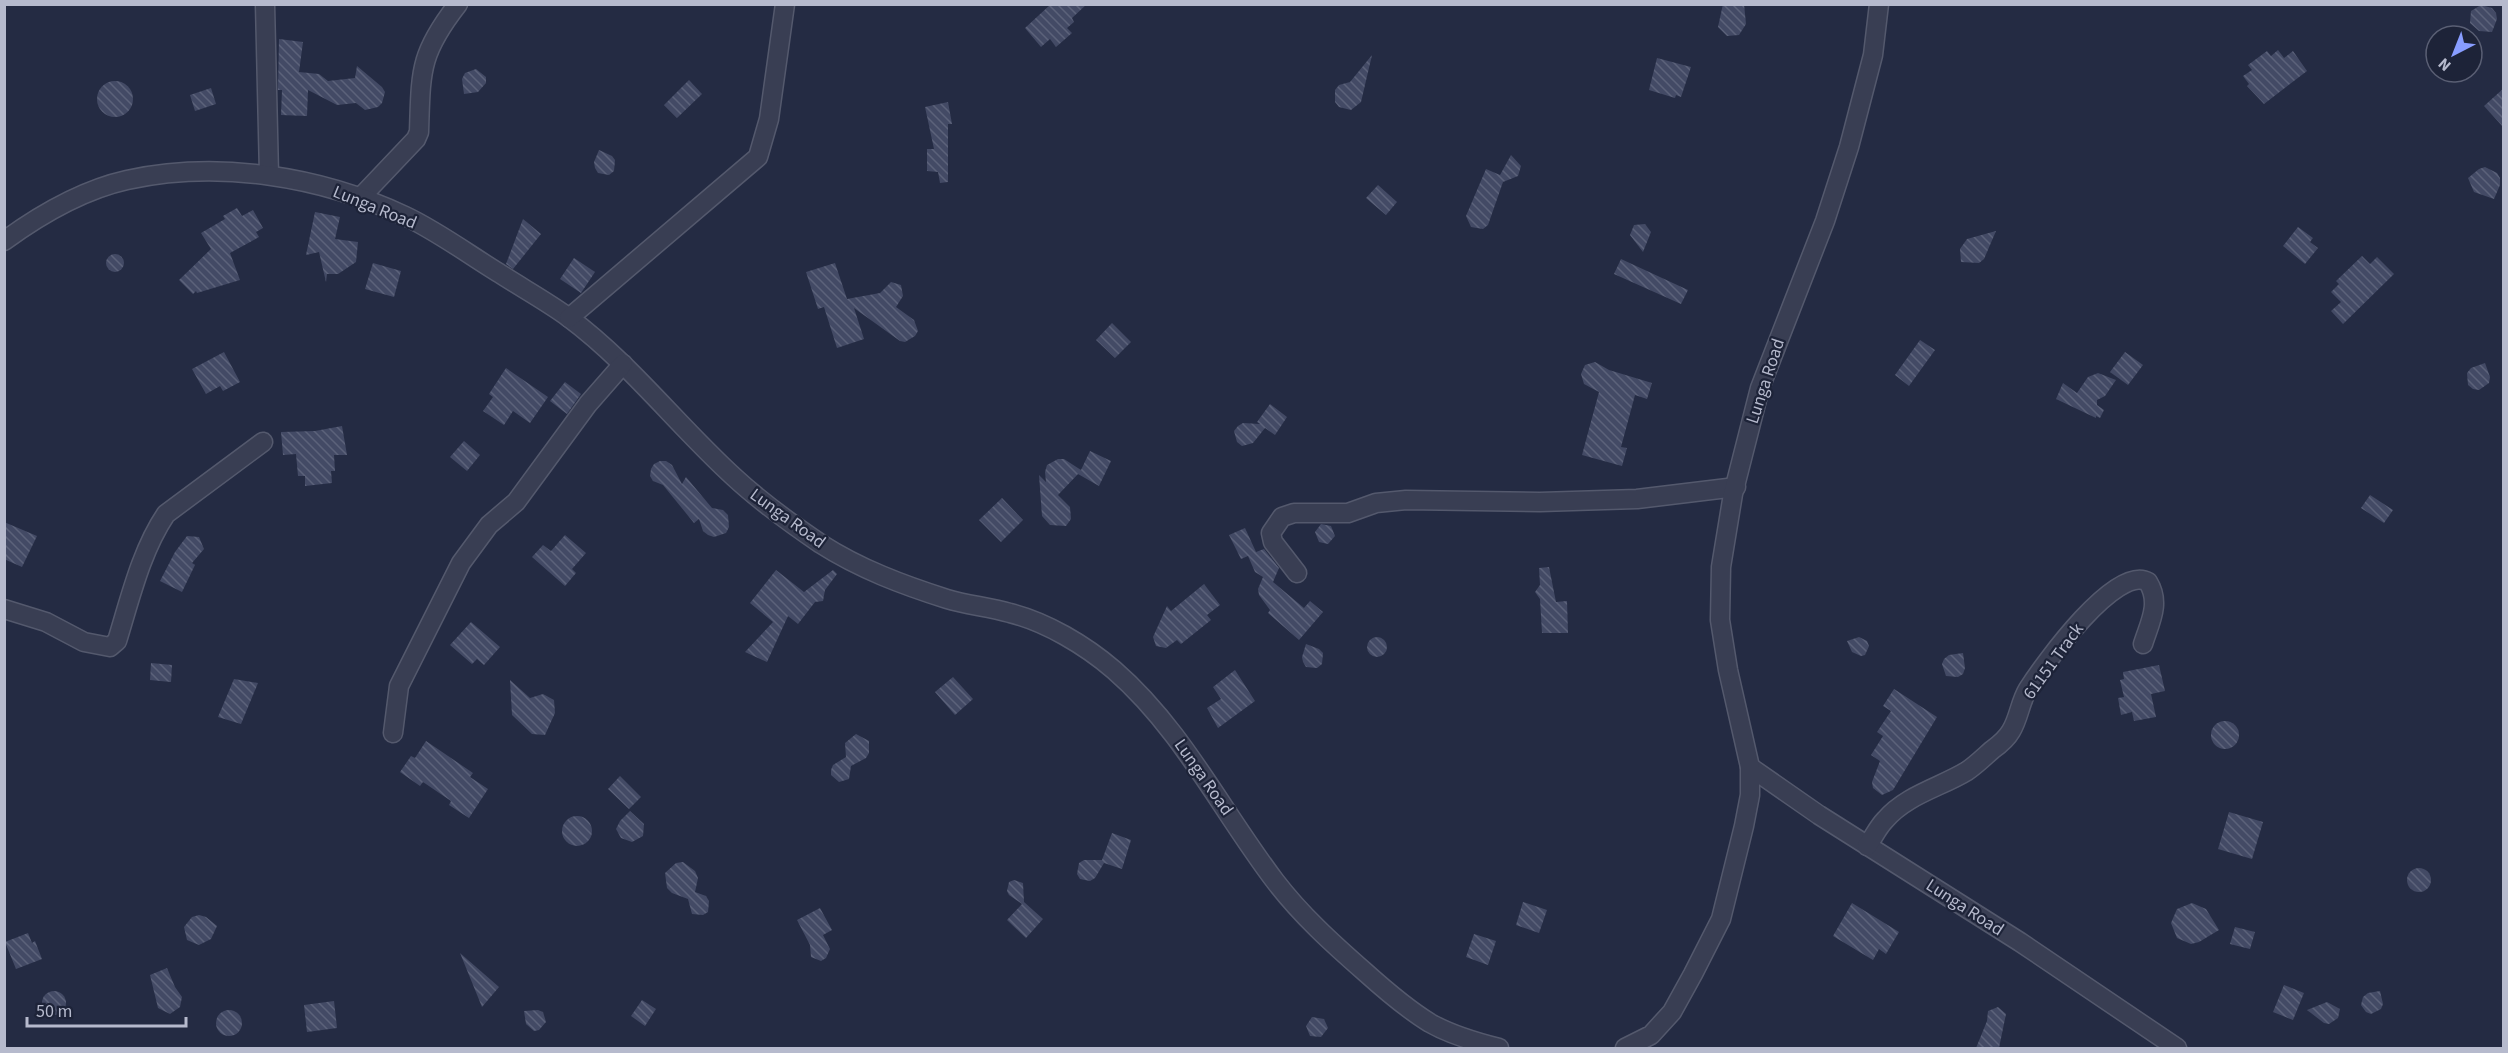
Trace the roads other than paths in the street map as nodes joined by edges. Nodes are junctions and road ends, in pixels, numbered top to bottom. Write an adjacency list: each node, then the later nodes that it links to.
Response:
1 (265, 4): 5 (street)
2 (458, 4): 6 (street)
3 (785, 4): 8 (street)
4 (1879, 4): 11 (street, Lunga Road)
5 (269, 176): 6 (street, Lunga Road); 7 (street, Lunga Road)
6 (360, 198): 8 (street, Lunga Road)
7 (4, 241)
8 (569, 318): 9 (street, Lunga Road)
9 (622, 364): 15 (street); 18 (street, Lunga Road)
10 (263, 442): 13 (street)
11 (1736, 487): 12 (street); 16 (street, Lunga Road)
12 (1297, 573)
13 (4, 609)
14 (2143, 644): 17 (street, 61151 Track)
15 (393, 733)
16 (1750, 767): 17 (street, Lunga Road); 19 (street, Lunga Road)
17 (1867, 846): 20 (street, Lunga Road)
18 (1499, 1048)
19 (1625, 1048)
20 (2177, 1048)

